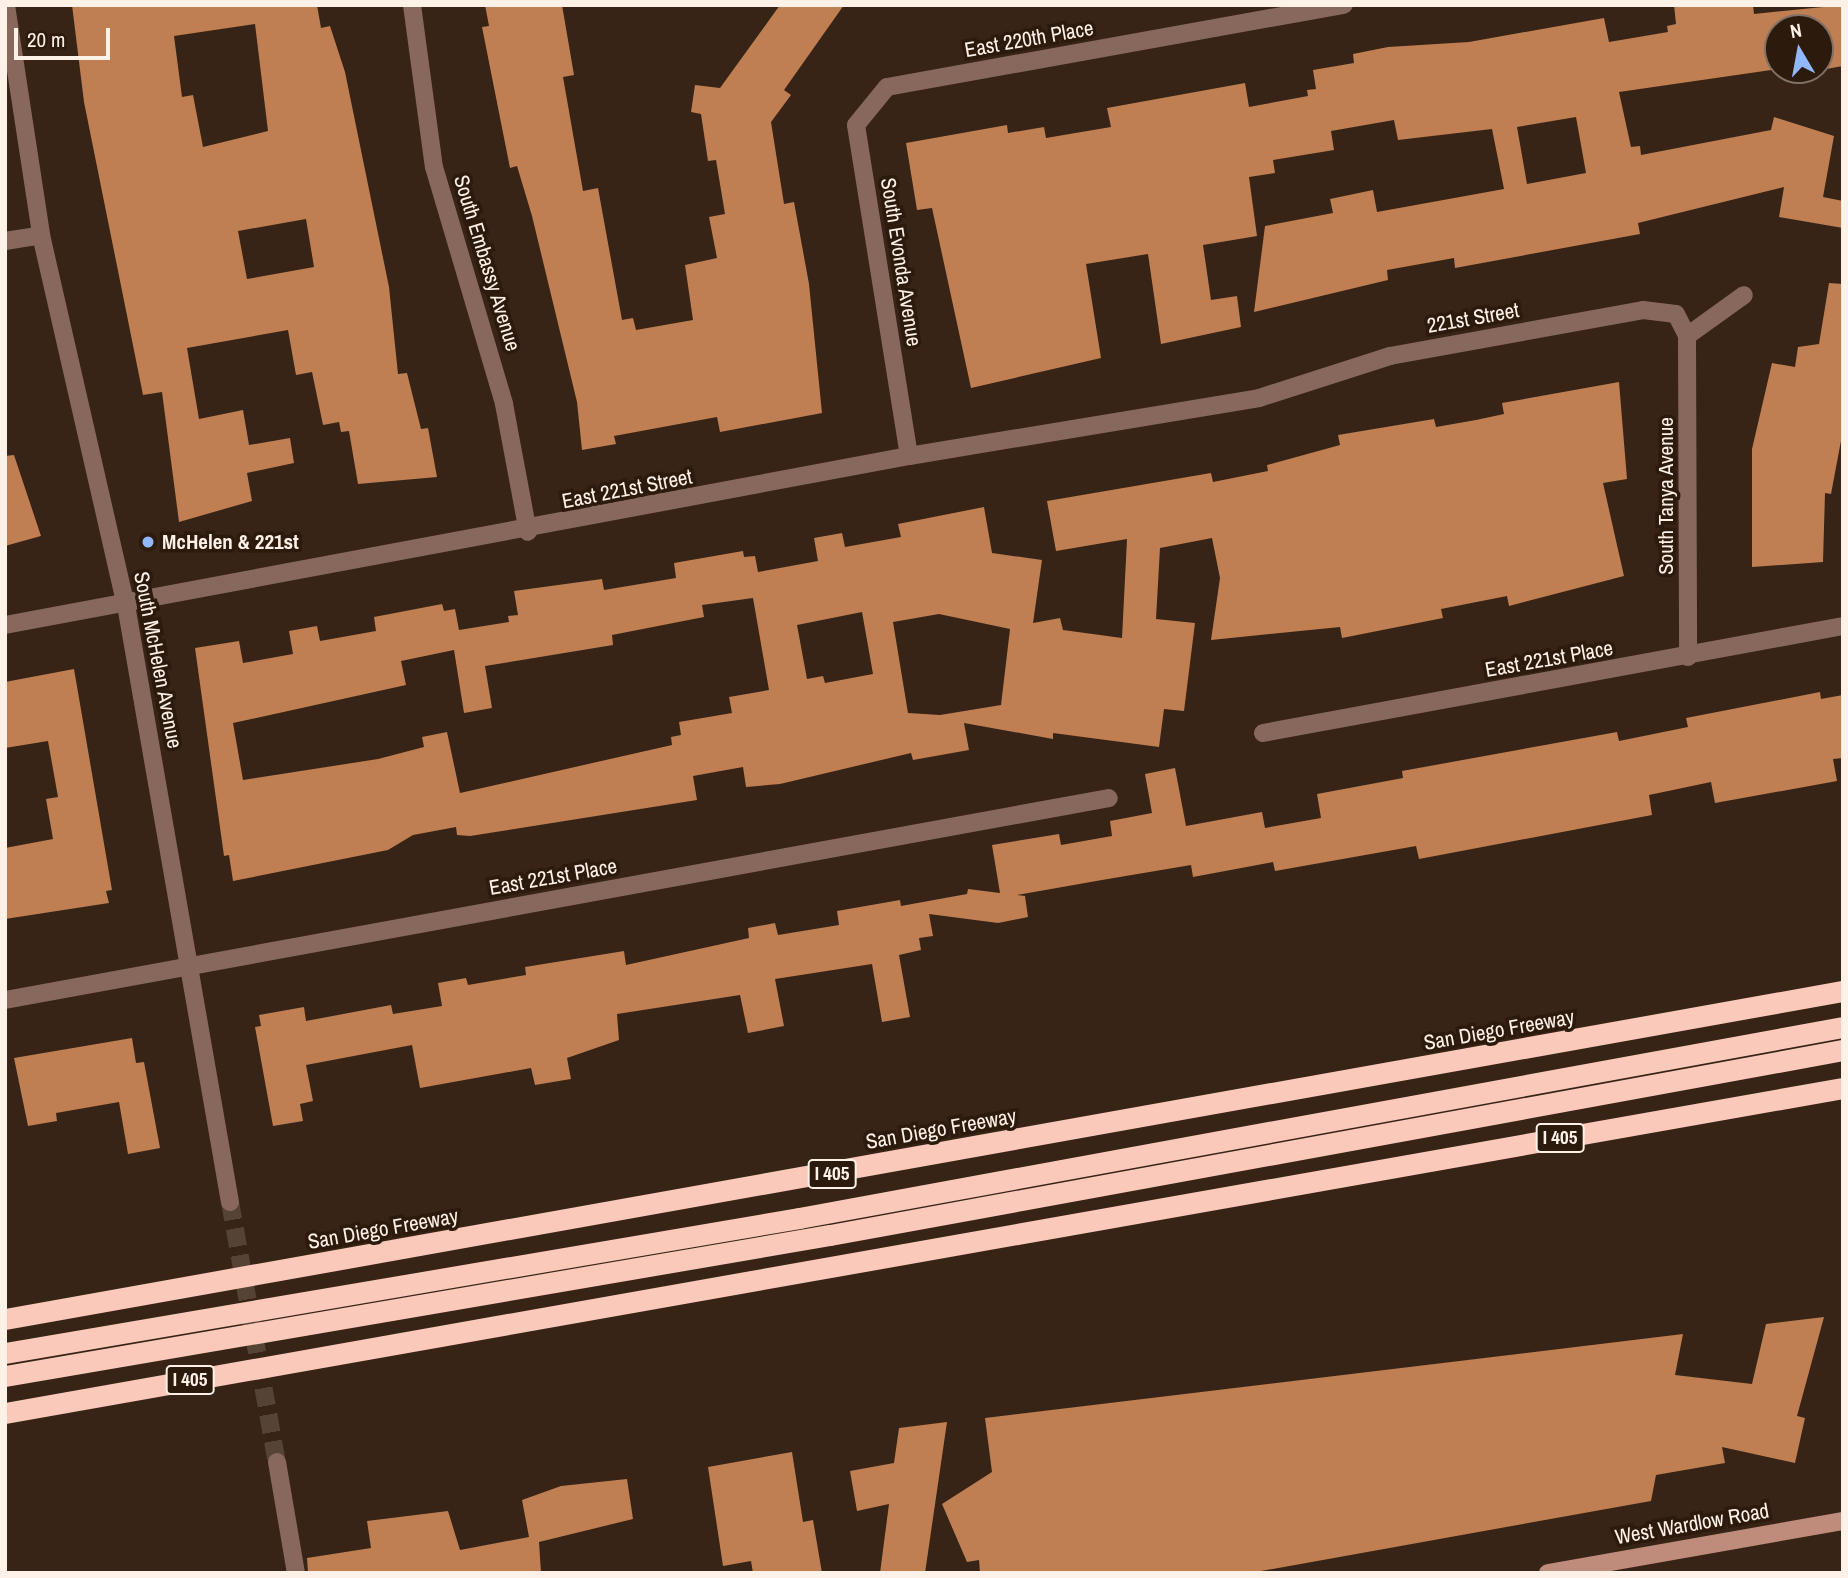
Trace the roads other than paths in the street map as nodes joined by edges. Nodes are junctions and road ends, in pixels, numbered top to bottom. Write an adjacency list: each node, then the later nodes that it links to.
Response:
1 (6, 5): 5 (street, South McHelen Avenue)
2 (412, 5): 11 (street, South Embassy Avenue)
3 (1344, 5): 4 (street, East 220th Place)
4 (887, 87): 10 (street, South Evonda Avenue)
5 (41, 235): 6 (street); 12 (street, South McHelen Avenue)
6 (5, 241)
7 (1744, 295): 8 (street)
8 (1687, 336): 9 (street, 221st Street); 15 (street, South Tanya Avenue)
9 (1259, 398): 10 (street, East 221st Street)
10 (909, 456): 11 (street, East 221st Street)
11 (528, 532): 12 (street, East 221st Street)
12 (126, 605): 13 (street, East 221st Street); 18 (street, South McHelen Avenue)
13 (5, 625)
14 (1843, 626): 15 (street, East 221st Place)
15 (1688, 657): 16 (street, East 221st Place)
16 (1263, 733)
17 (1109, 798): 18 (street, East 221st Place)
18 (192, 967): 20 (street, East 221st Place); 24 (street, South McHelen Avenue)
19 (1843, 991): 25 (highway, San Diego Freeway / I 405)
20 (5, 1000)
21 (1843, 1027): 26 (highway)
22 (1843, 1050): 27 (highway)
23 (1843, 1088): 28 (highway, I 405)
24 (230, 1202)
25 (5, 1319)
26 (5, 1353)
27 (5, 1376)
28 (5, 1413)
29 (277, 1462): 31 (street)
30 (1843, 1521): 32 (main road, West Wardlow Road)
31 (296, 1573)
32 (1548, 1573)

